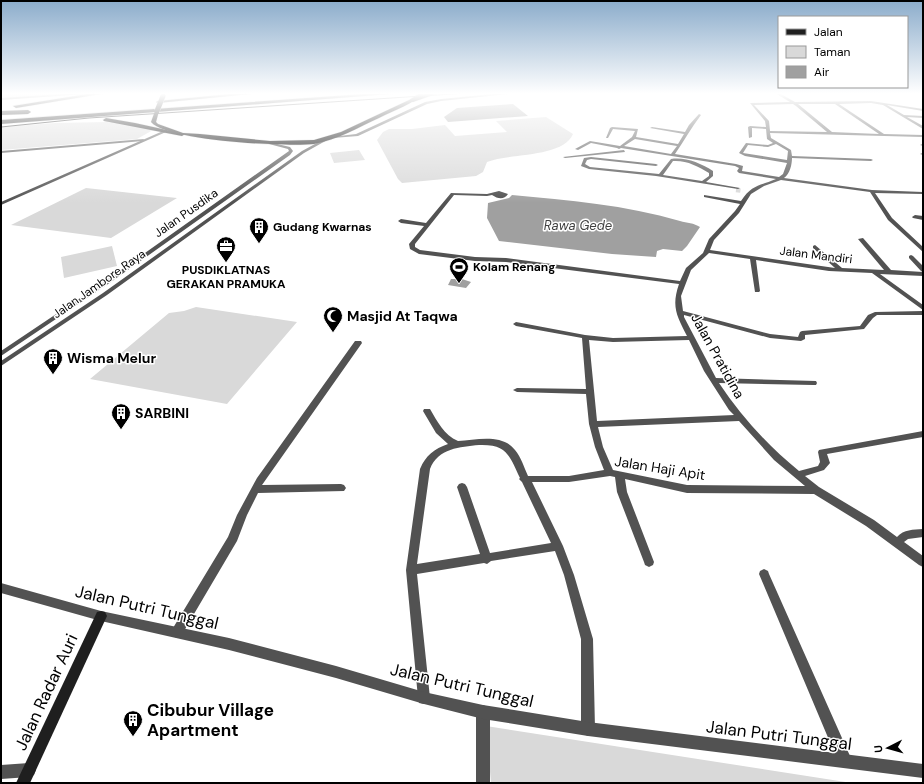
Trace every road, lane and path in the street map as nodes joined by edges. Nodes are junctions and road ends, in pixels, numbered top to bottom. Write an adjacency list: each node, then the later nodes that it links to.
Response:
1 (156, 130): 13 (highway)
2 (169, 130): 15 (highway, Jalan Pusdika, bridge)
3 (351, 130): 21 (highway, Jalan Jambore Raya)
4 (370, 130): 21 (street)
5 (611, 130): 19 (street)
6 (637, 130): 22 (street)
7 (663, 130): 14 (street)
8 (688, 130): 14 (street)
9 (750, 130): 20 (street)
10 (769, 130): 16 (street); 35 (street)
11 (826, 130): 16 (street)
12 (875, 130): 17 (street)
13 (164, 132): 15 (highway); 23 (street)
14 (687, 133): 27 (street)
15 (182, 134): 25 (highway, Jalan Pusdika)
16 (831, 134): 17 (street)
17 (883, 135): 18 (street)
18 (923, 136)
19 (607, 137)
20 (750, 137)
21 (330, 138): 25 (highway, Jalan Jambore Raya); 65 (street, Jalan Jambore Raya)
22 (634, 138): 27 (street); 28 (street)
23 (143, 140): 24 (street); 31 (street)
24 (137, 143): 31 (street); 47 (street)
25 (270, 143): 64 (street, Jalan Pusdika)
26 (774, 144): 35 (street)
27 (680, 145): 32 (street)
28 (620, 148): 29 (street); 30 (street)
29 (577, 149)
30 (630, 150): 32 (street); 33 (street)
31 (1, 153)
32 (673, 154): 39 (street)
33 (565, 157)
34 (657, 157): 37 (street)
35 (790, 159): 36 (street); 39 (street)
36 (871, 160)
37 (656, 165): 38 (street); 38 (street)
38 (658, 175): 40 (street); 40 (street)
39 (781, 179): 42 (street); 46 (street, Jalan Pratidina)
40 (703, 182): 41 (street)
41 (737, 189)
42 (872, 191): 43 (street); 54 (street)
43 (923, 193)
44 (494, 194): 51 (street)
45 (706, 196): 46 (street)
46 (743, 203): 55 (street, Jalan Pratidina)
47 (1, 204)
48 (915, 217): 49 (street)
49 (923, 218)
50 (401, 221): 51 (street)
51 (428, 226): 63 (street)
52 (861, 239): 61 (street)
53 (814, 247): 58 (street)
54 (923, 250)
55 (708, 251): 57 (street, Jalan Mandiri); 63 (street, Jalan Pratidina)
56 (911, 257): 59 (street)
57 (753, 258): 58 (street, Jalan Mandiri); 66 (street)
58 (842, 270): 60 (street, Jalan Mandiri)
59 (923, 270)
60 (874, 272): 61 (street, Jalan Mandiri); 69 (street)
61 (890, 273): 62 (street, Jalan Mandiri)
62 (923, 274)
63 (682, 283): 70 (street, Jalan Pratidina)
64 (106, 284): 65 (street); 67 (street, Jalan Pusdika)
65 (118, 285): 68 (street, Jalan Jambore Raya)
66 (757, 291)
67 (93, 292): 68 (street); 76 (street, Jalan Pusdika)
68 (105, 294): 77 (street, Jalan Jambore Raya)
69 (923, 308)
70 (680, 312): 71 (street); 74 (street, Jalan Pratidina)
71 (923, 313)
72 (516, 324): 73 (street)
73 (586, 337): 74 (street); 81 (street)
74 (690, 338): 78 (street, Jalan Pratidina)
75 (358, 343): 92 (street)
76 (1, 354)
77 (1, 364)
78 (715, 380): 79 (street); 83 (street, Jalan Pratidina)
79 (813, 383)
80 (517, 390): 81 (street)
81 (591, 392): 84 (street)
82 (426, 411): 86 (street)
83 (741, 418): 84 (street); 88 (street, Jalan Pratidina)
84 (593, 424): 87 (street)
85 (923, 434): 88 (street)
86 (457, 444): 89 (street); 100 (street)
87 (614, 474): 89 (street, Jalan Haji Apit); 93 (street, Jalan Haji Apit); 98 (street)
88 (797, 475): 93 (street, Jalan Pratidina)
89 (524, 479): 96 (street)
90 (462, 487): 97 (street)
91 (340, 488): 92 (street)
92 (255, 489): 104 (street)
93 (816, 490): 95 (street, Jalan Pratidina)
94 (923, 533): 95 (street)
95 (898, 542): 99 (street, Jalan Pratidina)
96 (558, 546): 97 (street); 107 (street)
97 (487, 559): 100 (street)
98 (649, 562)
99 (923, 562)
100 (411, 570): 105 (street)
101 (764, 574): 108 (street)
102 (1, 588): 103 (street, Jalan Putri Tunggal)
103 (101, 616): 104 (street, Jalan Putri Tunggal); 109 (main road, Jalan Radar Auri)
104 (177, 632): 105 (street, Jalan Putri Tunggal)
105 (424, 698): 106 (street, Jalan Putri Tunggal)
106 (483, 712): 107 (street, Jalan Putri Tunggal); 113 (street)
107 (588, 729): 108 (street, Jalan Putri Tunggal)
108 (845, 761): 110 (street, Jalan Putri Tunggal)
109 (28, 770): 111 (street); 112 (main road, Jalan Radar Auri)
110 (923, 771)
111 (1, 772)
112 (23, 783)
113 (483, 783)

